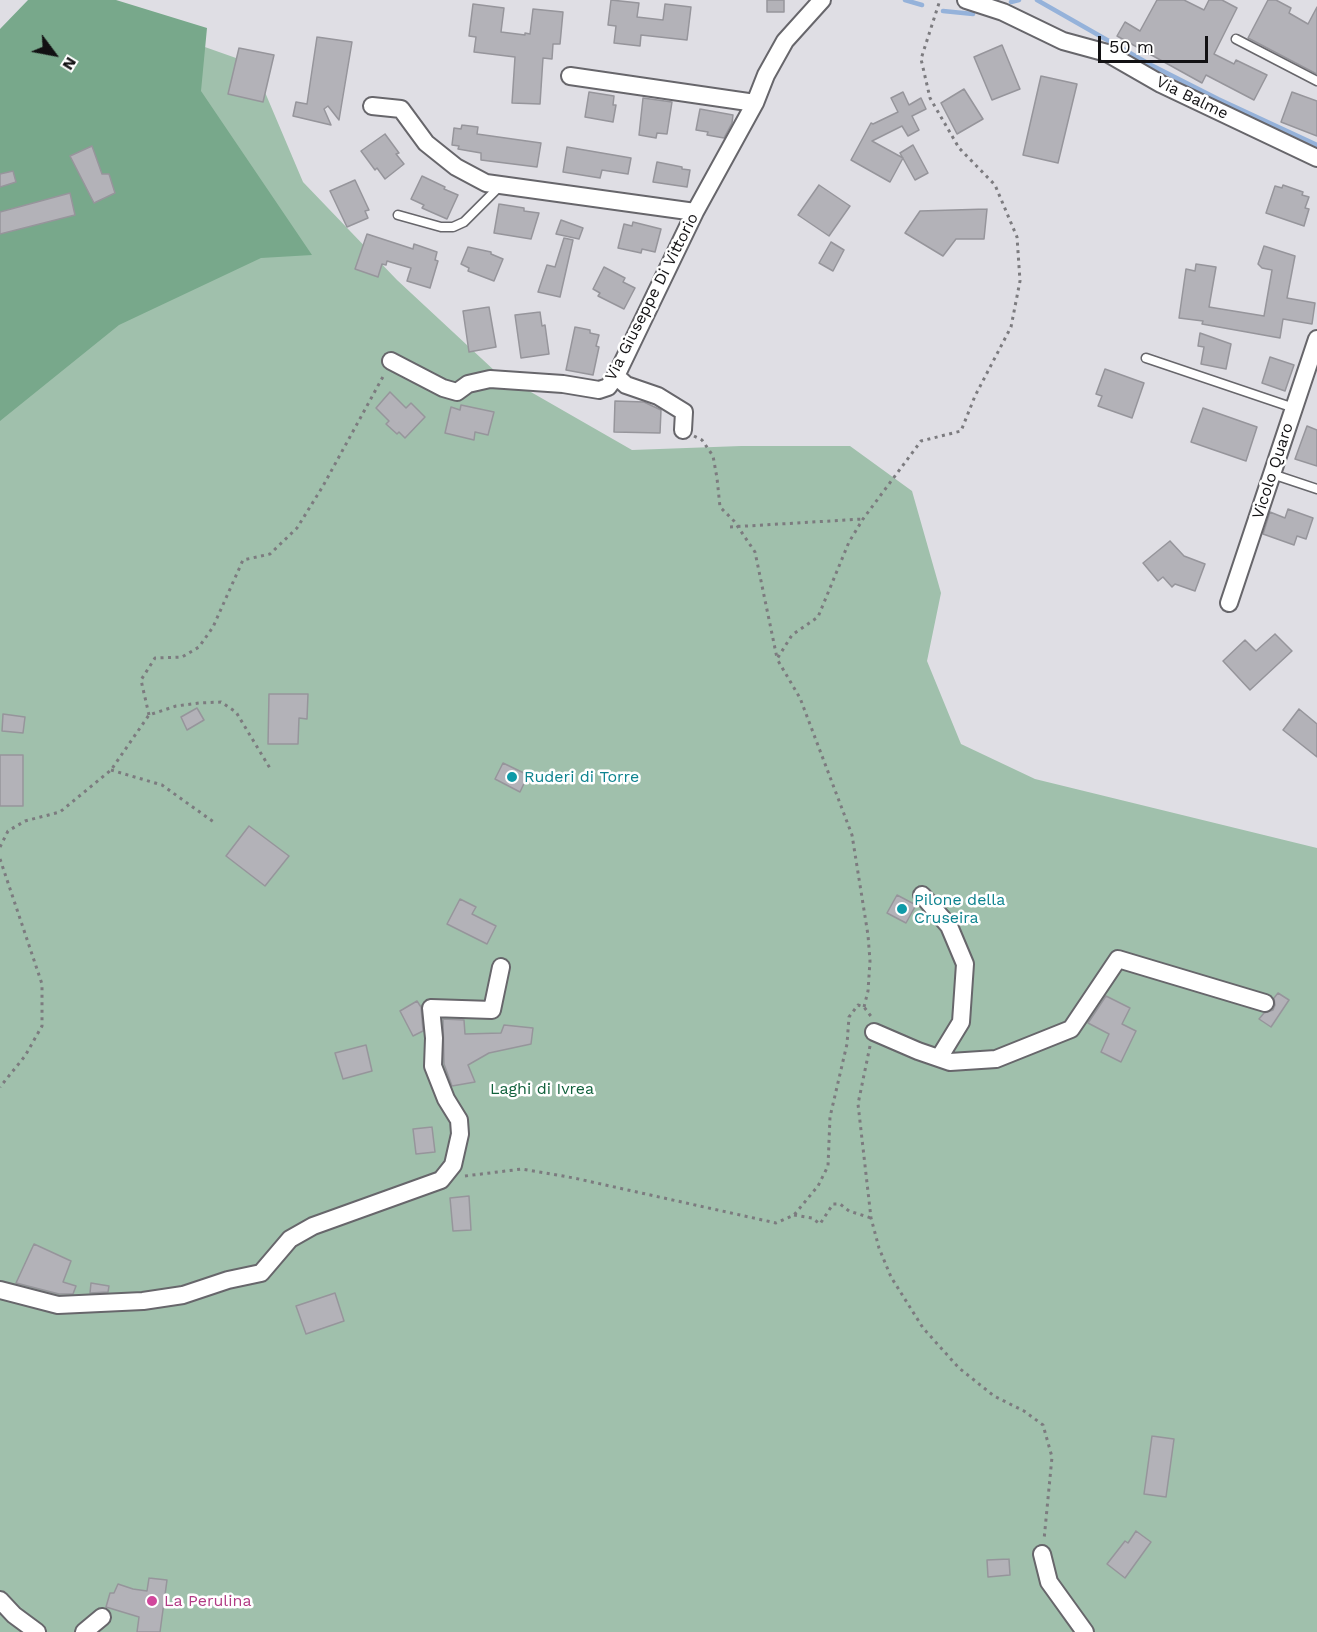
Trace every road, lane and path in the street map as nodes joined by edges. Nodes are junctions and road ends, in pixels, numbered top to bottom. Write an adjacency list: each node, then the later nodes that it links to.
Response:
1 (822, 0): 7 (street, Via Giuseppe Di Vittorio)
2 (940, 0): 21 (path)
3 (966, 0): 9 (street, Via Balme)
4 (1236, 39): 6 (lane)
5 (570, 76): 7 (street)
6 (1317, 81)
7 (755, 103): 11 (street, Via Giuseppe Di Vittorio)
8 (372, 106): 10 (street)
9 (1317, 158)
10 (502, 185): 11 (street); 12 (lane)
11 (695, 212): 16 (street, Via Giuseppe Di Vittorio)
12 (398, 215)
13 (1317, 339): 17 (street, Vicolo Quaro)
14 (1146, 358): 17 (lane)
15 (391, 361): 16 (street, Via Giuseppe Di Vittorio); 26 (path)
16 (616, 376): 18 (street)
17 (1294, 408): 19 (street, Vicolo Quaro)
18 (683, 430): 23 (path)
19 (1272, 474): 20 (lane); 24 (street, Vicolo Quaro)
20 (1317, 489)
21 (862, 519): 23 (path); 25 (path)
22 (730, 527): 23 (path)
23 (738, 527): 25 (path)
24 (1229, 603)
25 (777, 659): 35 (path)
26 (149, 715): 27 (path); 28 (path)
27 (111, 770): 29 (path); 30 (path)
28 (271, 770)
29 (215, 823)
30 (0, 848)
31 (0, 859): 38 (path)
32 (922, 895): 37 (street)
33 (501, 967): 39 (street)
34 (1265, 1003): 37 (street)
35 (864, 1007): 36 (path); 40 (path)
36 (874, 1032): 37 (street); 41 (path)
37 (939, 1058)
38 (0, 1087)
39 (441, 1180): 40 (path); 42 (street)
40 (794, 1215): 41 (path)
41 (871, 1218): 43 (path)
42 (0, 1290)
43 (1042, 1554): 48 (street)
44 (0, 1600): 46 (street)
45 (102, 1617): 47 (street)
46 (37, 1632)
47 (84, 1632)
48 (1085, 1632)

